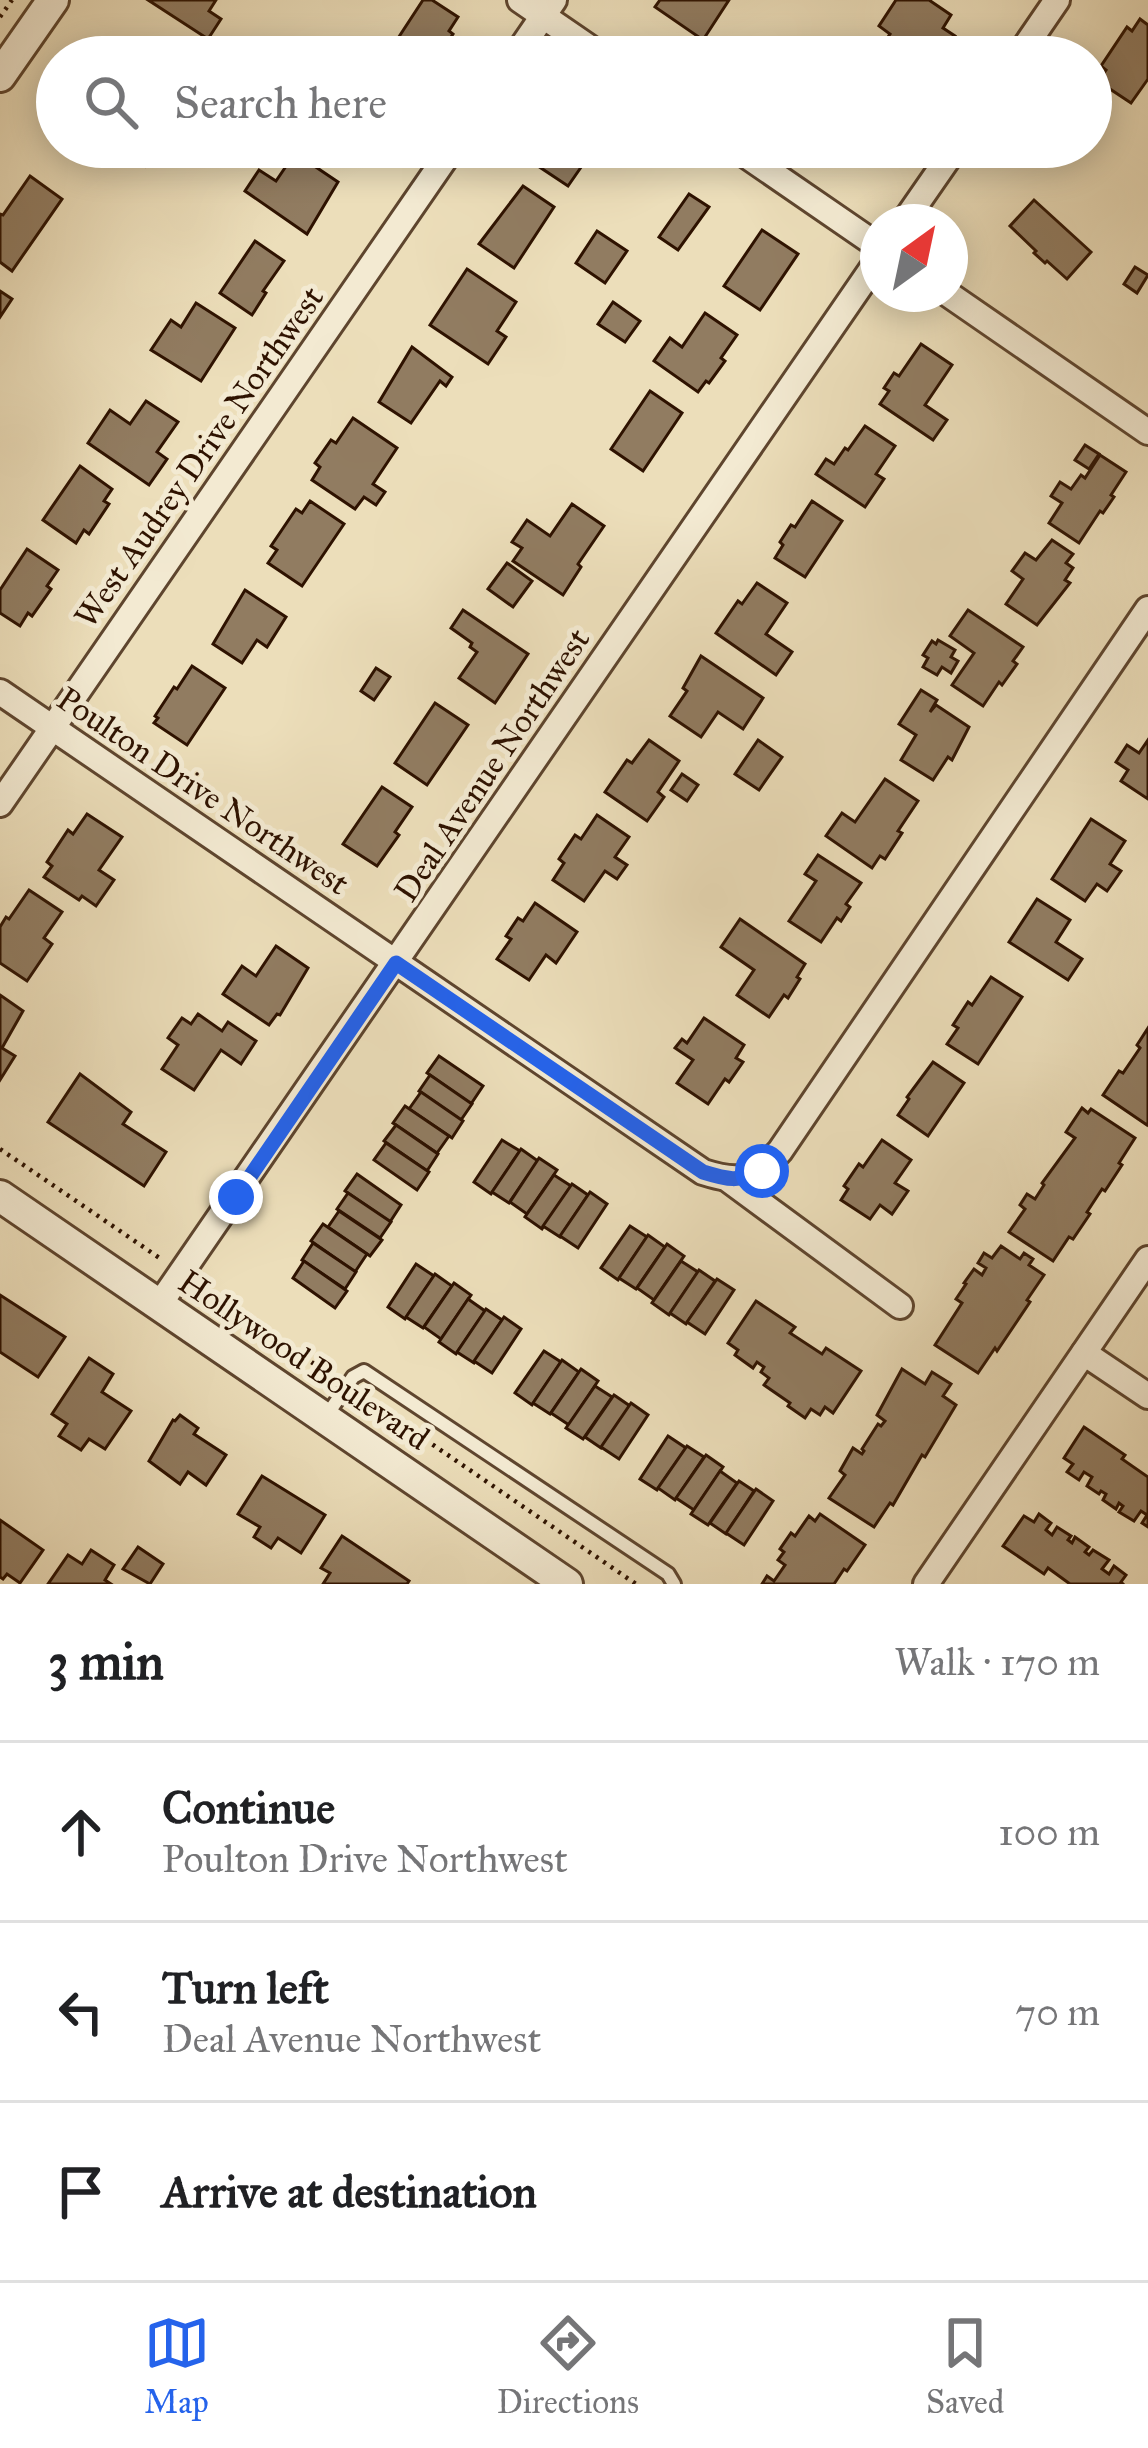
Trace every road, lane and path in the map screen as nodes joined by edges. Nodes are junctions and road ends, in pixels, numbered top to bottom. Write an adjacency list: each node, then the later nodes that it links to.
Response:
1 (12, 0): 6 (path)
2 (52, 0): 10 (street)
3 (520, 0): 5 (street)
4 (1058, 0): 9 (street)
5 (548, 8): 7 (street); 8 (street)
6 (0, 17)
7 (529, 36)
8 (579, 36)
9 (1033, 36)
10 (0, 76)
11 (439, 168): 21 (street, West Audrey Drive Northwest)
12 (765, 168): 15 (street)
13 (941, 168): 14 (street)
14 (916, 204)
15 (860, 234)
16 (860, 286): 23 (street, Deal Avenue Northwest)
17 (968, 308): 18 (street)
18 (1148, 432)
19 (1148, 609): 25 (street)
20 (0, 692): 21 (street, Poulton Drive Northwest)
21 (53, 728): 22 (street, West Audrey Drive Northwest); 23 (street, Poulton Drive Northwest)
22 (0, 804)
23 (396, 963): 25 (street, Poulton Drive Northwest); 28 (street, Deal Avenue Northwest)
24 (0, 1149): 28 (path)
25 (729, 1180): 30 (street, Poulton Drive Northwest)
26 (0, 1196): 29 (street, Hollywood Boulevard)
27 (1148, 1258): 31 (street)
28 (182, 1273): 29 (street, Deal Avenue Northwest); 32 (path)
29 (159, 1305): 35 (street, Hollywood Boulevard)
30 (900, 1306)
31 (1084, 1353): 33 (street); 36 (street)
32 (346, 1386): 35 (lane); 39 (lane)
33 (1148, 1396)
34 (385, 1412): 38 (path)
35 (325, 1418): 37 (street, Hollywood Boulevard)
36 (929, 1583)
37 (567, 1584)
38 (636, 1584)
39 (674, 1584)

